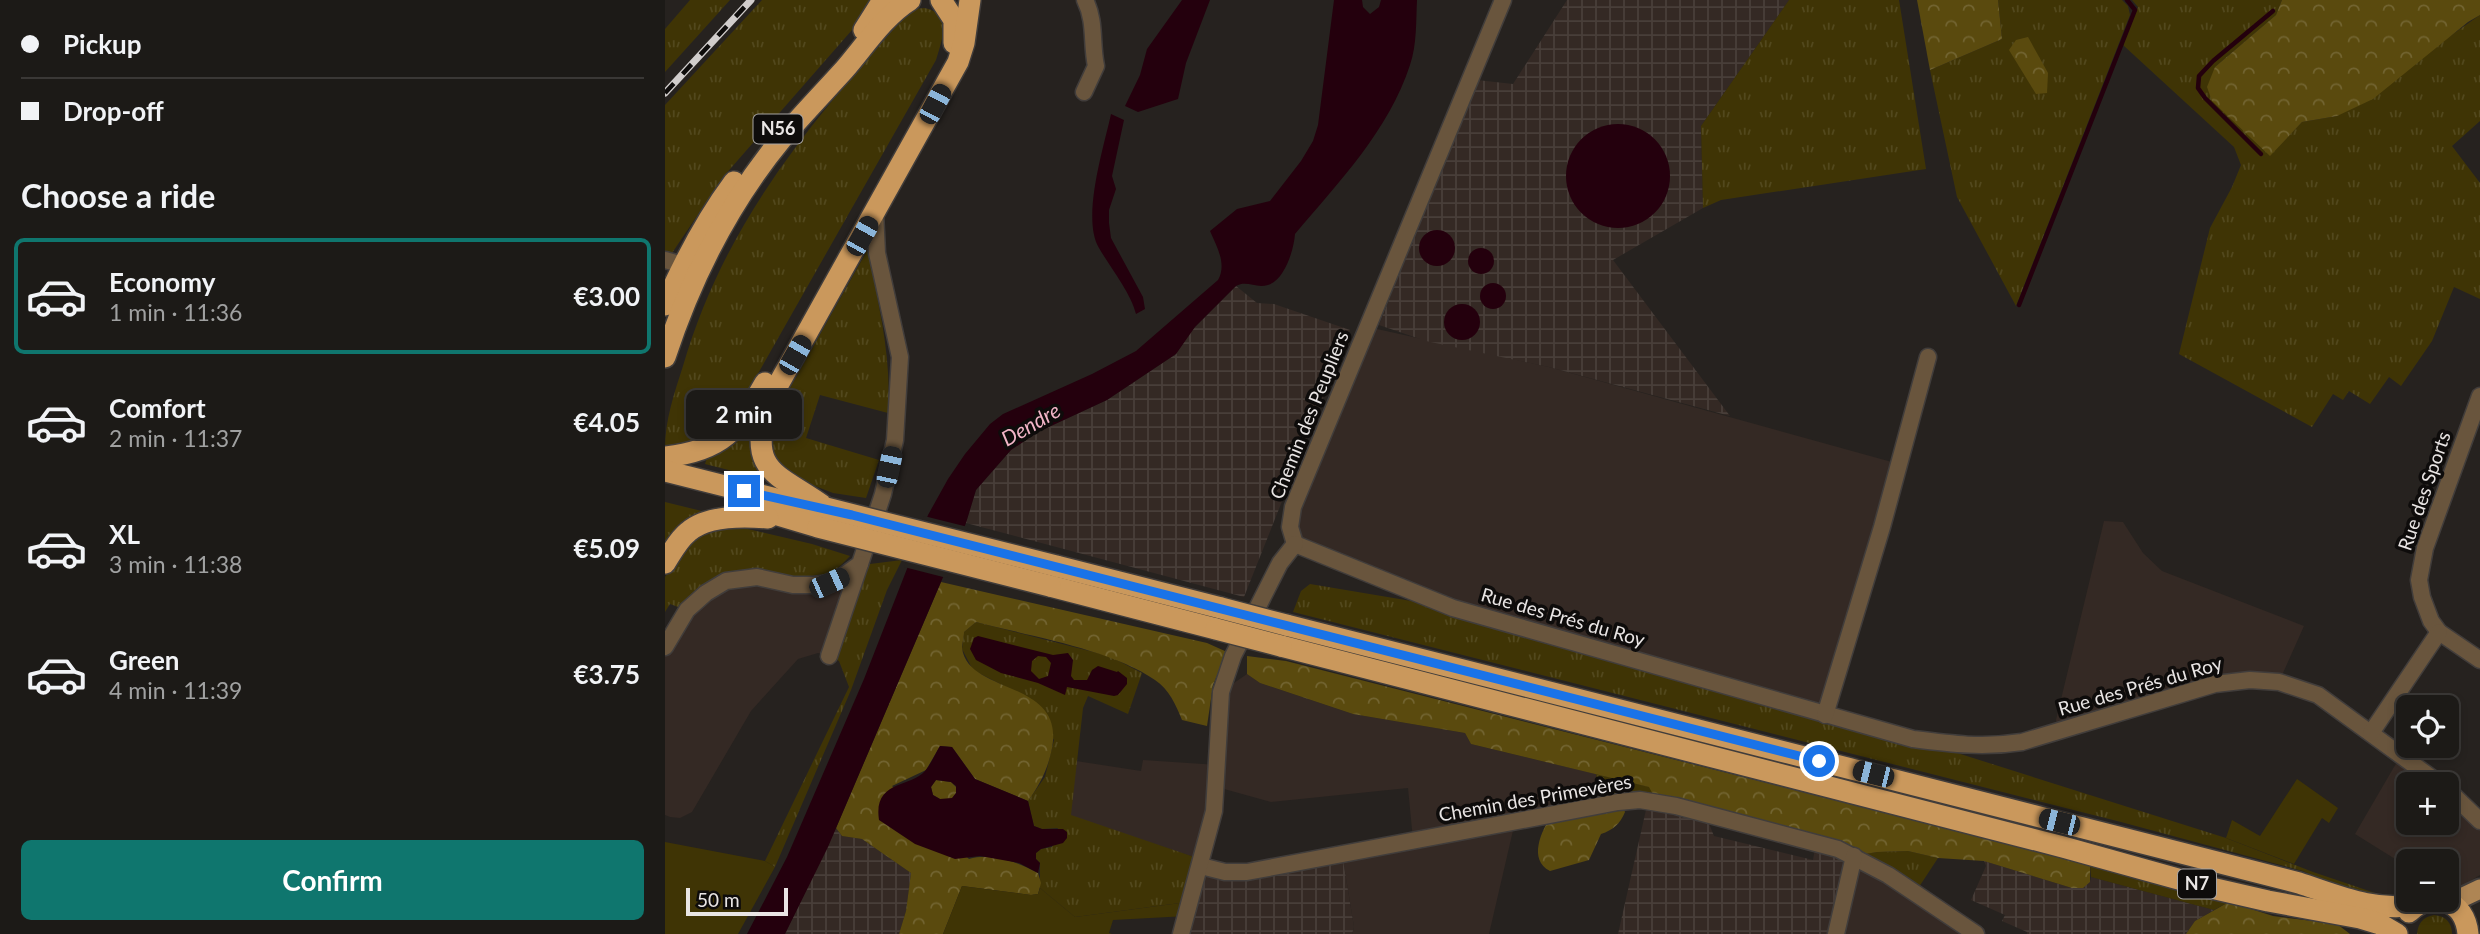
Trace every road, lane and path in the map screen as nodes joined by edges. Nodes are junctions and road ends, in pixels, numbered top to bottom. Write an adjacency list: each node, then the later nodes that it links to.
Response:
1 (883, 0): 9 (highway, N56)
2 (909, 0): 11 (highway, N56)
3 (941, 0): 15 (highway)
4 (970, 0): 8 (highway)
5 (1085, 0): 7 (street)
6 (1503, 0): 20 (street, Chemin des Peupliers)
7 (1084, 92)
8 (875, 212): 18 (highway); 22 (street)
9 (674, 262): 10 (highway, N56)
10 (665, 305)
11 (665, 357)
12 (1928, 357): 28 (street)
13 (2480, 396): 14 (street, Rue des Sports)
14 (2475, 425): 23 (street, Rue des Sports)
15 (665, 457)
16 (665, 471): 18 (highway, N7)
17 (665, 485): 19 (highway, N7)
18 (822, 518): 19 (highway, N7); 24 (highway, N7, bridge)
19 (791, 520): 21 (highway)
20 (1295, 544): 28 (street, Rue des Prés du Roy); 34 (street)
21 (665, 563)
22 (860, 564): 25 (street); 26 (street)
23 (2439, 632): 27 (street, Rue des Sports); 29 (street)
24 (1283, 635): 38 (highway, N7); 45 (highway, N7)
25 (665, 647)
26 (829, 656)
27 (2480, 660)
28 (1825, 715): 29 (street, Rue des Prés du Roy)
29 (2371, 733): 30 (street, Rue des Prés du Roy)
30 (2424, 772)
31 (2459, 801): 32 (street)
32 (2480, 821)
33 (1854, 856): 34 (street, Chemin des Primevères); 43 (street); 44 (street, Chemin des Primevères)
34 (1201, 866): 42 (street)
35 (2480, 889): 36 (main road)
36 (2459, 898)
37 (2480, 900): 41 (main road)
38 (2396, 907)
39 (2459, 910): 41 (highway)
40 (2411, 912): 46 (highway)
41 (2471, 928)
42 (1181, 934)
43 (1836, 934)
44 (1976, 934)
45 (2397, 934)
46 (2402, 934)

